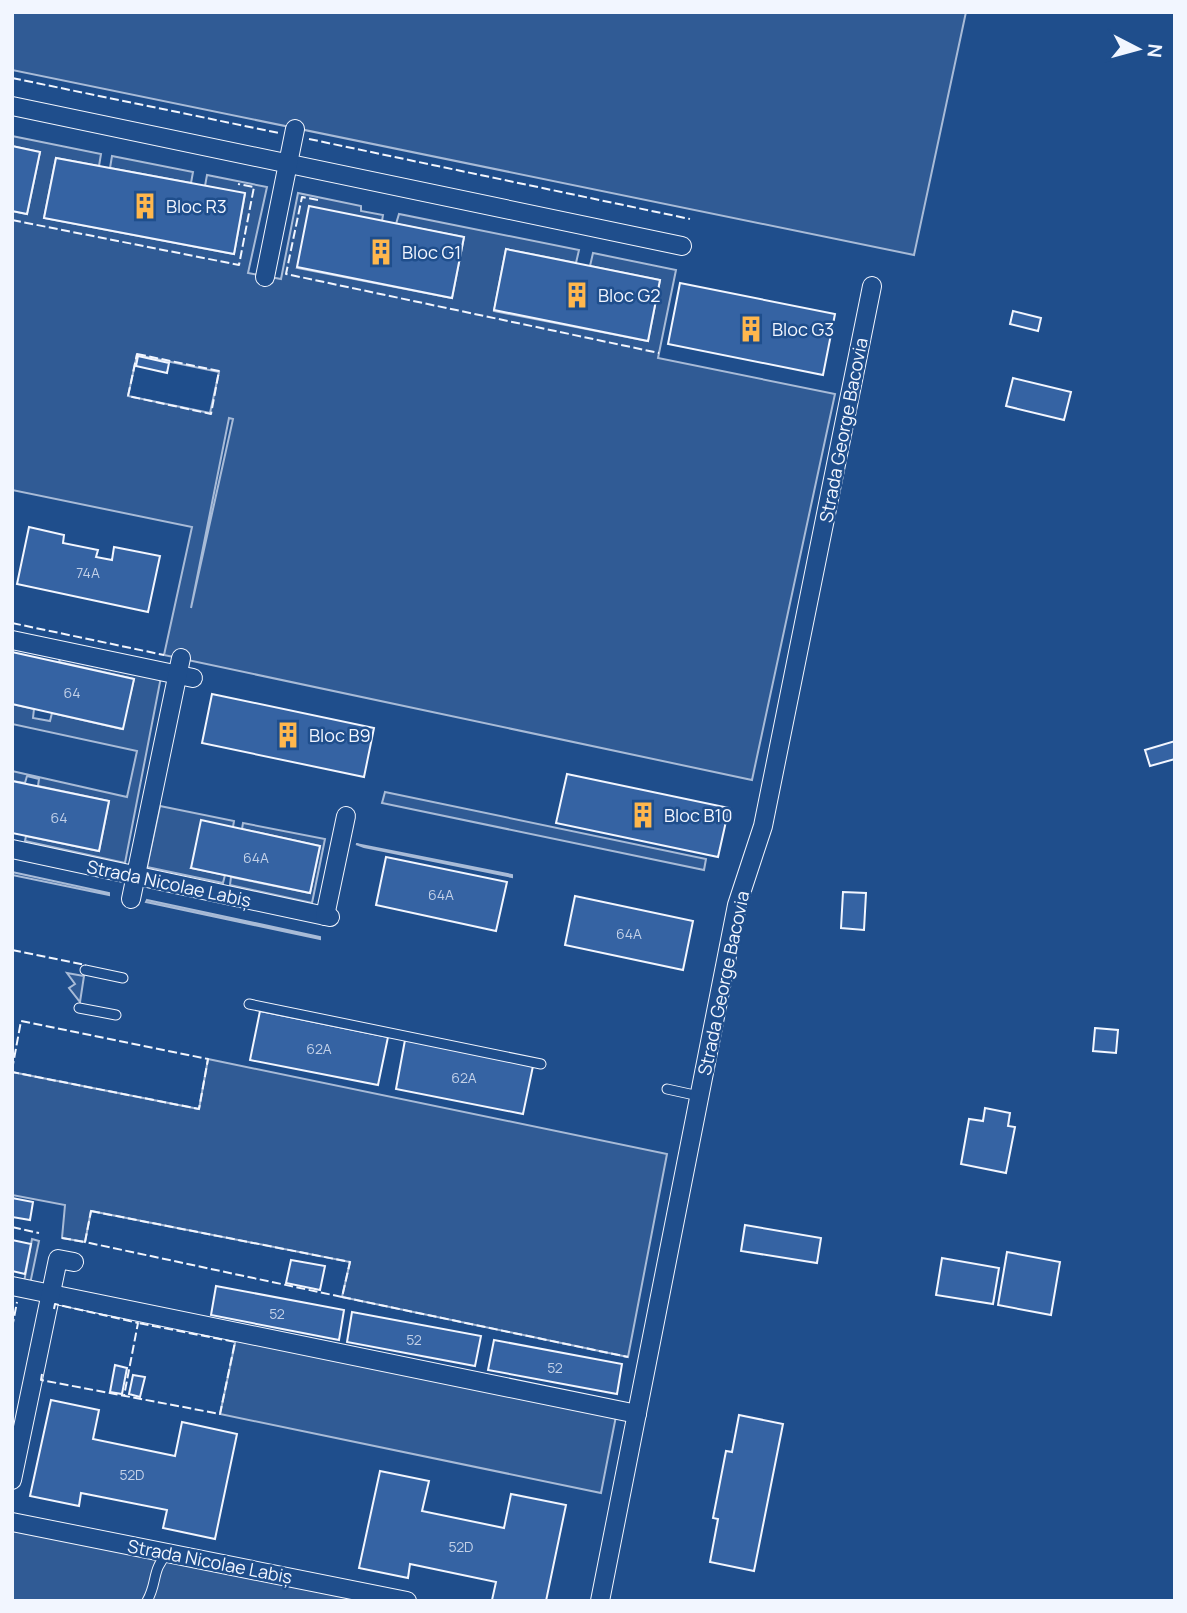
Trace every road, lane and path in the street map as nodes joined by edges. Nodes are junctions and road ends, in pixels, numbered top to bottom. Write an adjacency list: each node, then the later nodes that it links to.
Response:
1 (12, 106): 3 (street)
2 (295, 129): 3 (street)
3 (288, 163): 4 (street); 5 (street)
4 (682, 246)
5 (265, 276)
6 (872, 286): 19 (street, Strada George Bacovia)
7 (12, 640): 10 (street)
8 (346, 816): 10 (street, Strada Nicolae Labiș)
9 (12, 849): 10 (street, Strada Nicolae Labiș)
10 (136, 876): 11 (street)
11 (131, 899)
12 (85, 970): 13 (lane)
13 (123, 978)
14 (249, 1004): 17 (lane)
15 (79, 1008): 16 (lane)
16 (116, 1015)
17 (541, 1064)
18 (667, 1089): 19 (lane)
19 (699, 1097): 23 (street, Strada George Bacovia)
20 (74, 1262): 22 (street)
21 (12, 1286): 22 (street)
22 (50, 1293): 23 (street); 24 (street)
23 (637, 1414): 29 (street, Strada George Bacovia)
24 (12, 1480)
25 (12, 1522): 26 (street, Strada Nicolae Labiș)
26 (169, 1552): 27 (lane); 28 (street, Strada Nicolae Labiș)
27 (147, 1601)
28 (407, 1601)
29 (600, 1601)

